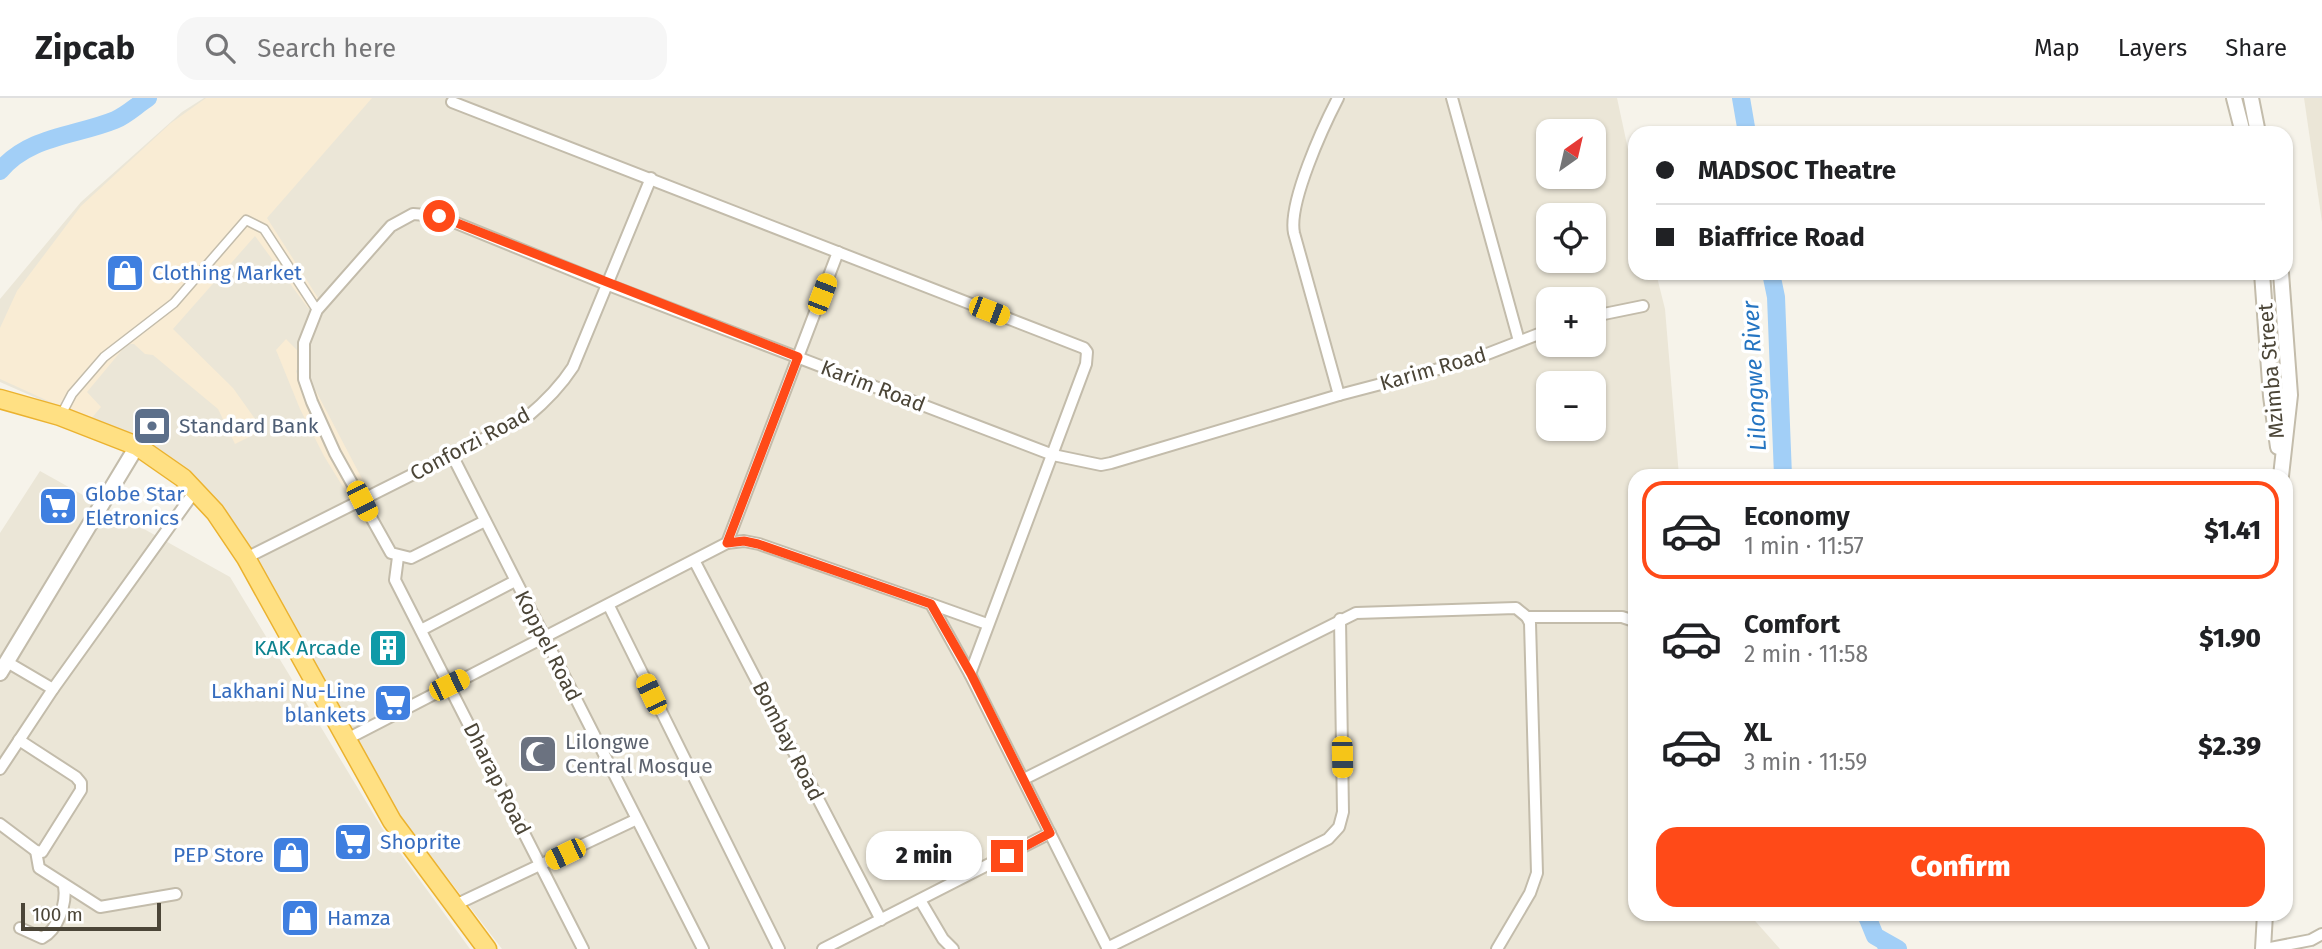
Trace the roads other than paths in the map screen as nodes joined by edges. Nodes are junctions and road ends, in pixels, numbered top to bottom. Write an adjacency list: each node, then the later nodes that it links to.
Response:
1 (1338, 98): 19 (street)
2 (1452, 98): 17 (street)
3 (2234, 98): 6 (street)
4 (2251, 98): 7 (street)
5 (452, 102): 8 (street)
6 (2241, 126)
7 (2257, 126)
8 (651, 178): 9 (street); 12 (street, Conforzi Road)
9 (838, 252): 18 (street); 24 (street)
10 (2263, 280): 25 (street, Mzimba Street)
11 (2282, 280): 26 (street, Mzimba Street)
12 (606, 284): 14 (street, Karim Road); 18 (street, Karim Road); 23 (street, Conforzi Road)
13 (1643, 306): 15 (street)
14 (317, 310): 21 (street); 28 (street, Karim Road)
15 (1606, 314)
16 (1536, 335): 17 (street, Karim Road)
17 (1519, 341): 19 (street, Karim Road)
18 (798, 357): 24 (street, Karim Road); 30 (street)
19 (1339, 395): 24 (street, Karim Road)
20 (0, 399): 21 (highway)
21 (60, 416): 22 (highway)
22 (137, 446): 27 (highway); 43 (street)
23 (452, 455): 28 (street, Conforzi Road); 29 (street, Koppel Road)
24 (1053, 455): 40 (street)
25 (2282, 469)
26 (2282, 469)
27 (195, 491): 32 (highway); 46 (street)
28 (362, 501): 31 (street, Karim Road); 32 (street, Conforzi Road)
29 (485, 521): 31 (street); 34 (street, Koppel Road)
30 (727, 543): 33 (street); 35 (street)
31 (398, 557): 41 (street, Dharap Road)
32 (246, 558): 47 (highway)
33 (695, 562): 36 (street); 60 (street, Bombay Road)
34 (515, 582): 41 (street); 42 (street, Koppel Road)
35 (931, 604): 40 (street); 44 (street)
36 (609, 606): 42 (street); 68 (street)
37 (1528, 617): 38 (street); 39 (street); 71 (street)
38 (1340, 619): 50 (street); 64 (street)
39 (1628, 619)
40 (987, 624): 44 (street)
41 (421, 630): 45 (street, Dharap Road)
42 (544, 639): 45 (street); 51 (street, Koppel Road)
43 (3, 668): 46 (street)
44 (971, 674): 50 (street)
45 (449, 685): 47 (street); 55 (street, Dharap Road)
46 (53, 689): 48 (street)
47 (346, 739): 59 (highway)
48 (19, 740): 49 (street); 54 (street)
49 (0, 769)
50 (1024, 779): 53 (street)
51 (635, 820): 55 (street); 67 (street, Koppel Road)
52 (0, 824): 54 (street)
53 (1050, 833): 58 (street); 64 (street)
54 (36, 851): 56 (street)
55 (541, 865): 59 (street); 66 (street, Dharap Road)
56 (64, 886): 57 (street); 62 (street)
57 (176, 894)
58 (920, 900): 60 (street); 70 (street)
59 (453, 906): 65 (highway)
60 (881, 920): 69 (street)
61 (2265, 921): 72 (street)
62 (20, 928)
63 (2322, 934): 72 (street)
64 (1107, 948)
65 (487, 949)
66 (583, 949)
67 (704, 949)
68 (779, 949)
69 (823, 949)
70 (953, 949)
71 (1497, 949)
72 (2264, 949)

